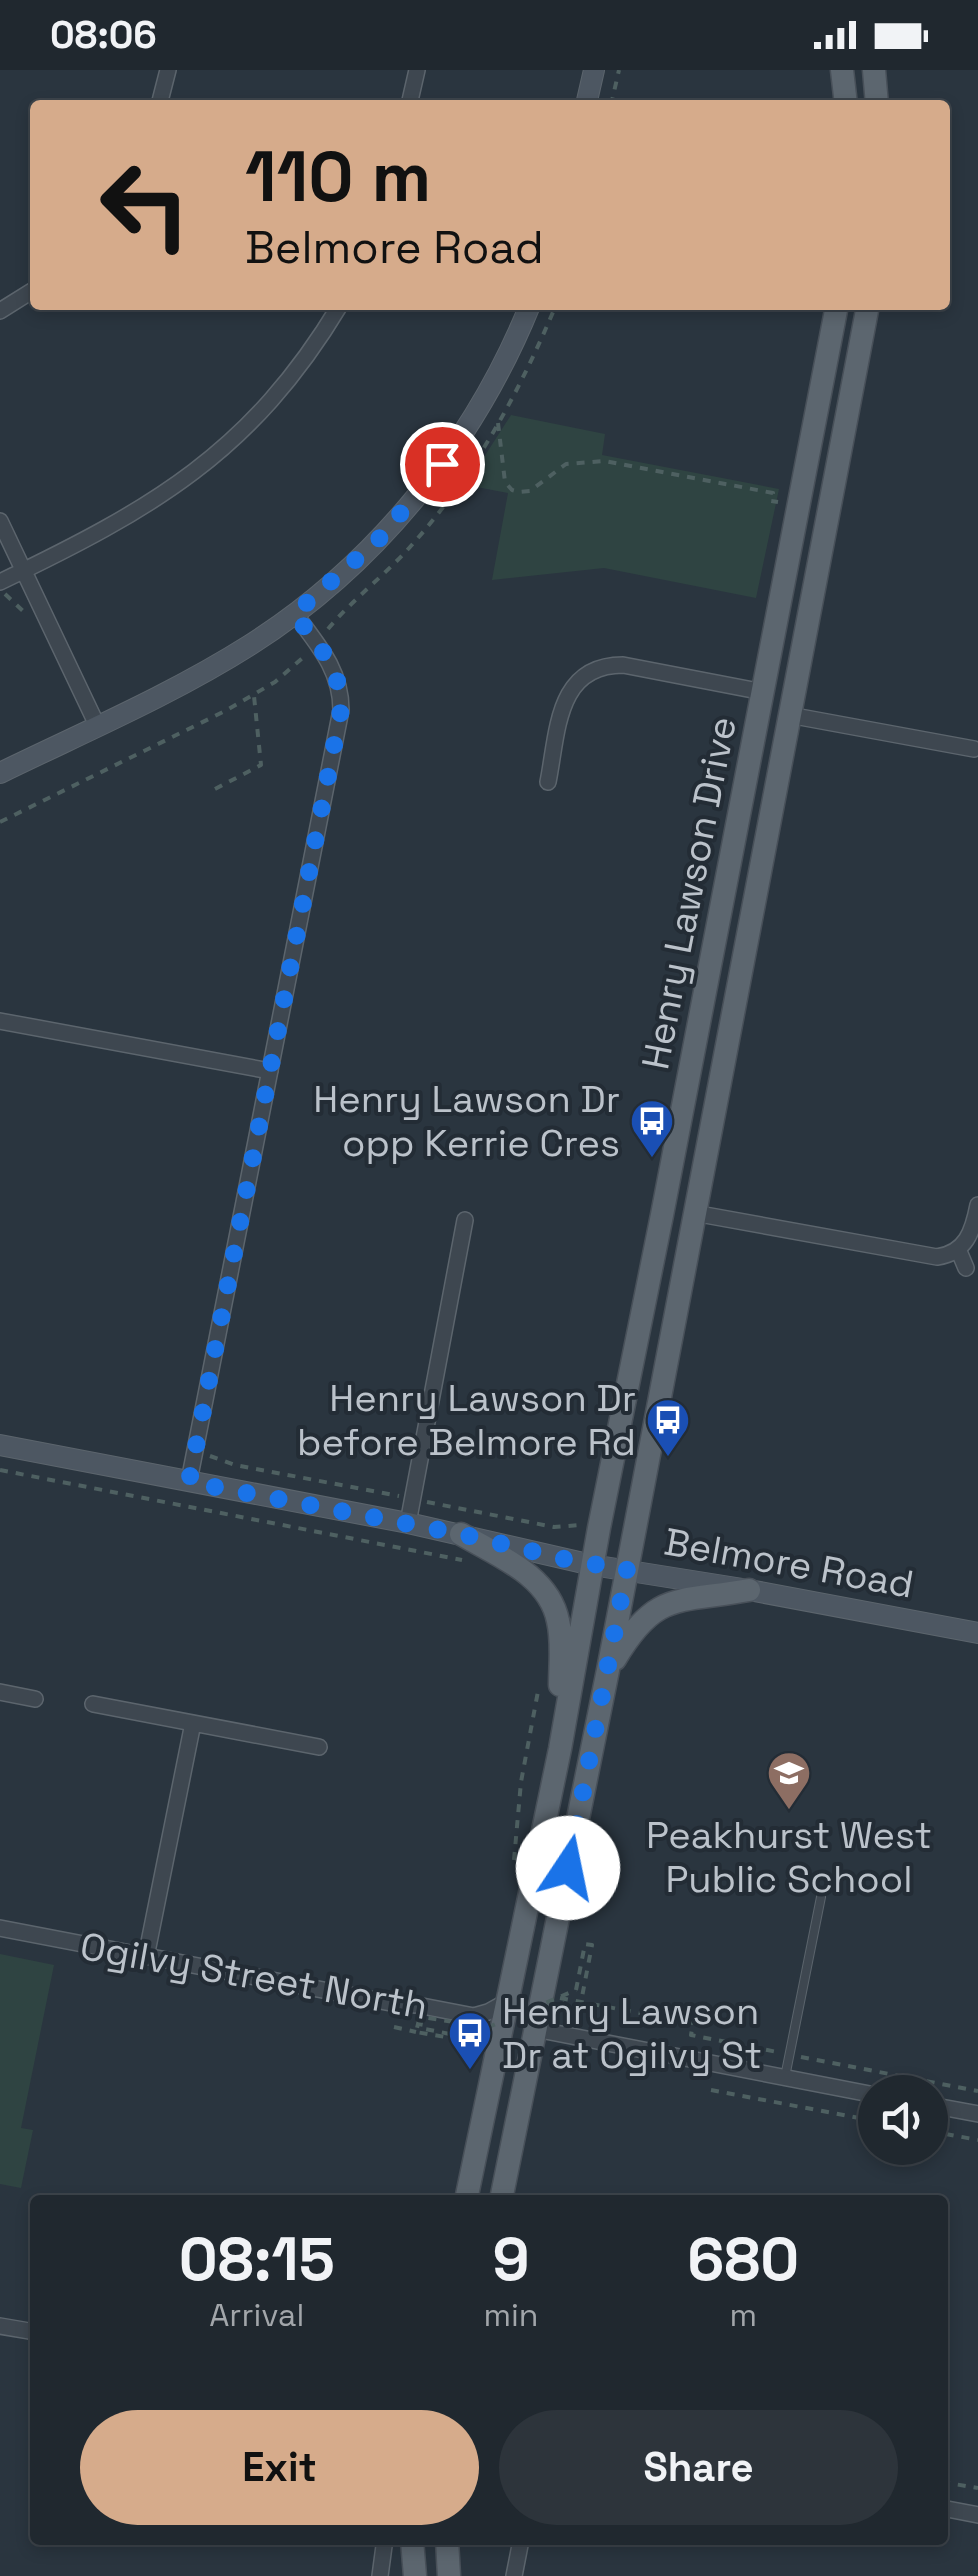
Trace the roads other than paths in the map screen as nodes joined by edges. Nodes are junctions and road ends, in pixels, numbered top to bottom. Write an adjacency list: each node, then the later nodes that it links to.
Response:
1 (168, 70): 6 (street)
2 (417, 70): 7 (street)
3 (594, 70): 8 (main road)
4 (842, 70): 9 (main road)
5 (874, 70): 10 (main road)
6 (161, 100)
7 (410, 100)
8 (587, 100)
9 (845, 100)
10 (877, 100)
11 (30, 292): 16 (street)
12 (337, 310): 18 (street)
13 (528, 310): 20 (main road)
14 (836, 310): 21 (main road, Henry Lawson Drive)
15 (867, 310): 22 (main road, Henry Lawson Drive)
16 (0, 311)
17 (0, 521): 18 (street)
18 (23, 570): 19 (street); 23 (street)
19 (0, 584)
20 (294, 614): 23 (main road); 28 (street)
21 (764, 692): 26 (street); 38 (main road, Henry Lawson Drive)
22 (788, 714): 24 (street); 30 (main road, Henry Lawson Drive)
23 (98, 725): 25 (main road)
24 (974, 749)
25 (0, 773)
26 (548, 782)
27 (0, 1020): 28 (street)
28 (270, 1072): 35 (street)
29 (978, 1205): 32 (street)
30 (694, 1213): 32 (street); 39 (main road, Henry Lawson Drive)
31 (465, 1220): 36 (street)
32 (958, 1249): 33 (street)
33 (966, 1268)
34 (0, 1445): 35 (main road, Belmore Road)
35 (189, 1482): 36 (main road, Belmore Road)
36 (408, 1523): 37 (main road, Belmore Road)
37 (461, 1534): 38 (main road, Belmore Road); 48 (main road)
38 (592, 1565): 39 (main road, Belmore Road); 48 (main road, Henry Lawson Drive)
39 (627, 1569): 40 (main road, Belmore Road); 42 (main road, Henry Lawson Drive)
40 (749, 1590): 41 (main road, Belmore Road); 42 (main road)
41 (978, 1633)
42 (608, 1670): 53 (main road, Henry Lawson Drive)
43 (0, 1692): 44 (street)
44 (35, 1699)
45 (93, 1704): 46 (street)
46 (193, 1723): 47 (street); 51 (street)
47 (319, 1747)
48 (560, 1749): 52 (main road, Henry Lawson Drive)
49 (821, 1898): 54 (lane)
50 (0, 1928): 51 (street, Ogilvy Street North)
51 (146, 1957): 52 (street, Ogilvy Street North)
52 (506, 2002): 58 (main road, Henry Lawson Drive)
53 (536, 2030): 54 (street); 59 (main road, Henry Lawson Drive)
54 (785, 2078): 55 (street)
55 (858, 2092)
56 (948, 2108): 57 (street)
57 (978, 2114)
58 (467, 2195)
59 (502, 2195)
60 (0, 2326): 61 (street)
61 (30, 2331)
62 (948, 2509): 63 (street)
63 (978, 2515)
64 (412, 2545): 69 (main road)
65 (447, 2545): 70 (main road)
66 (520, 2545): 71 (street)
67 (384, 2546): 68 (street)
68 (380, 2576)
69 (415, 2576)
70 (450, 2576)
71 (514, 2576)

